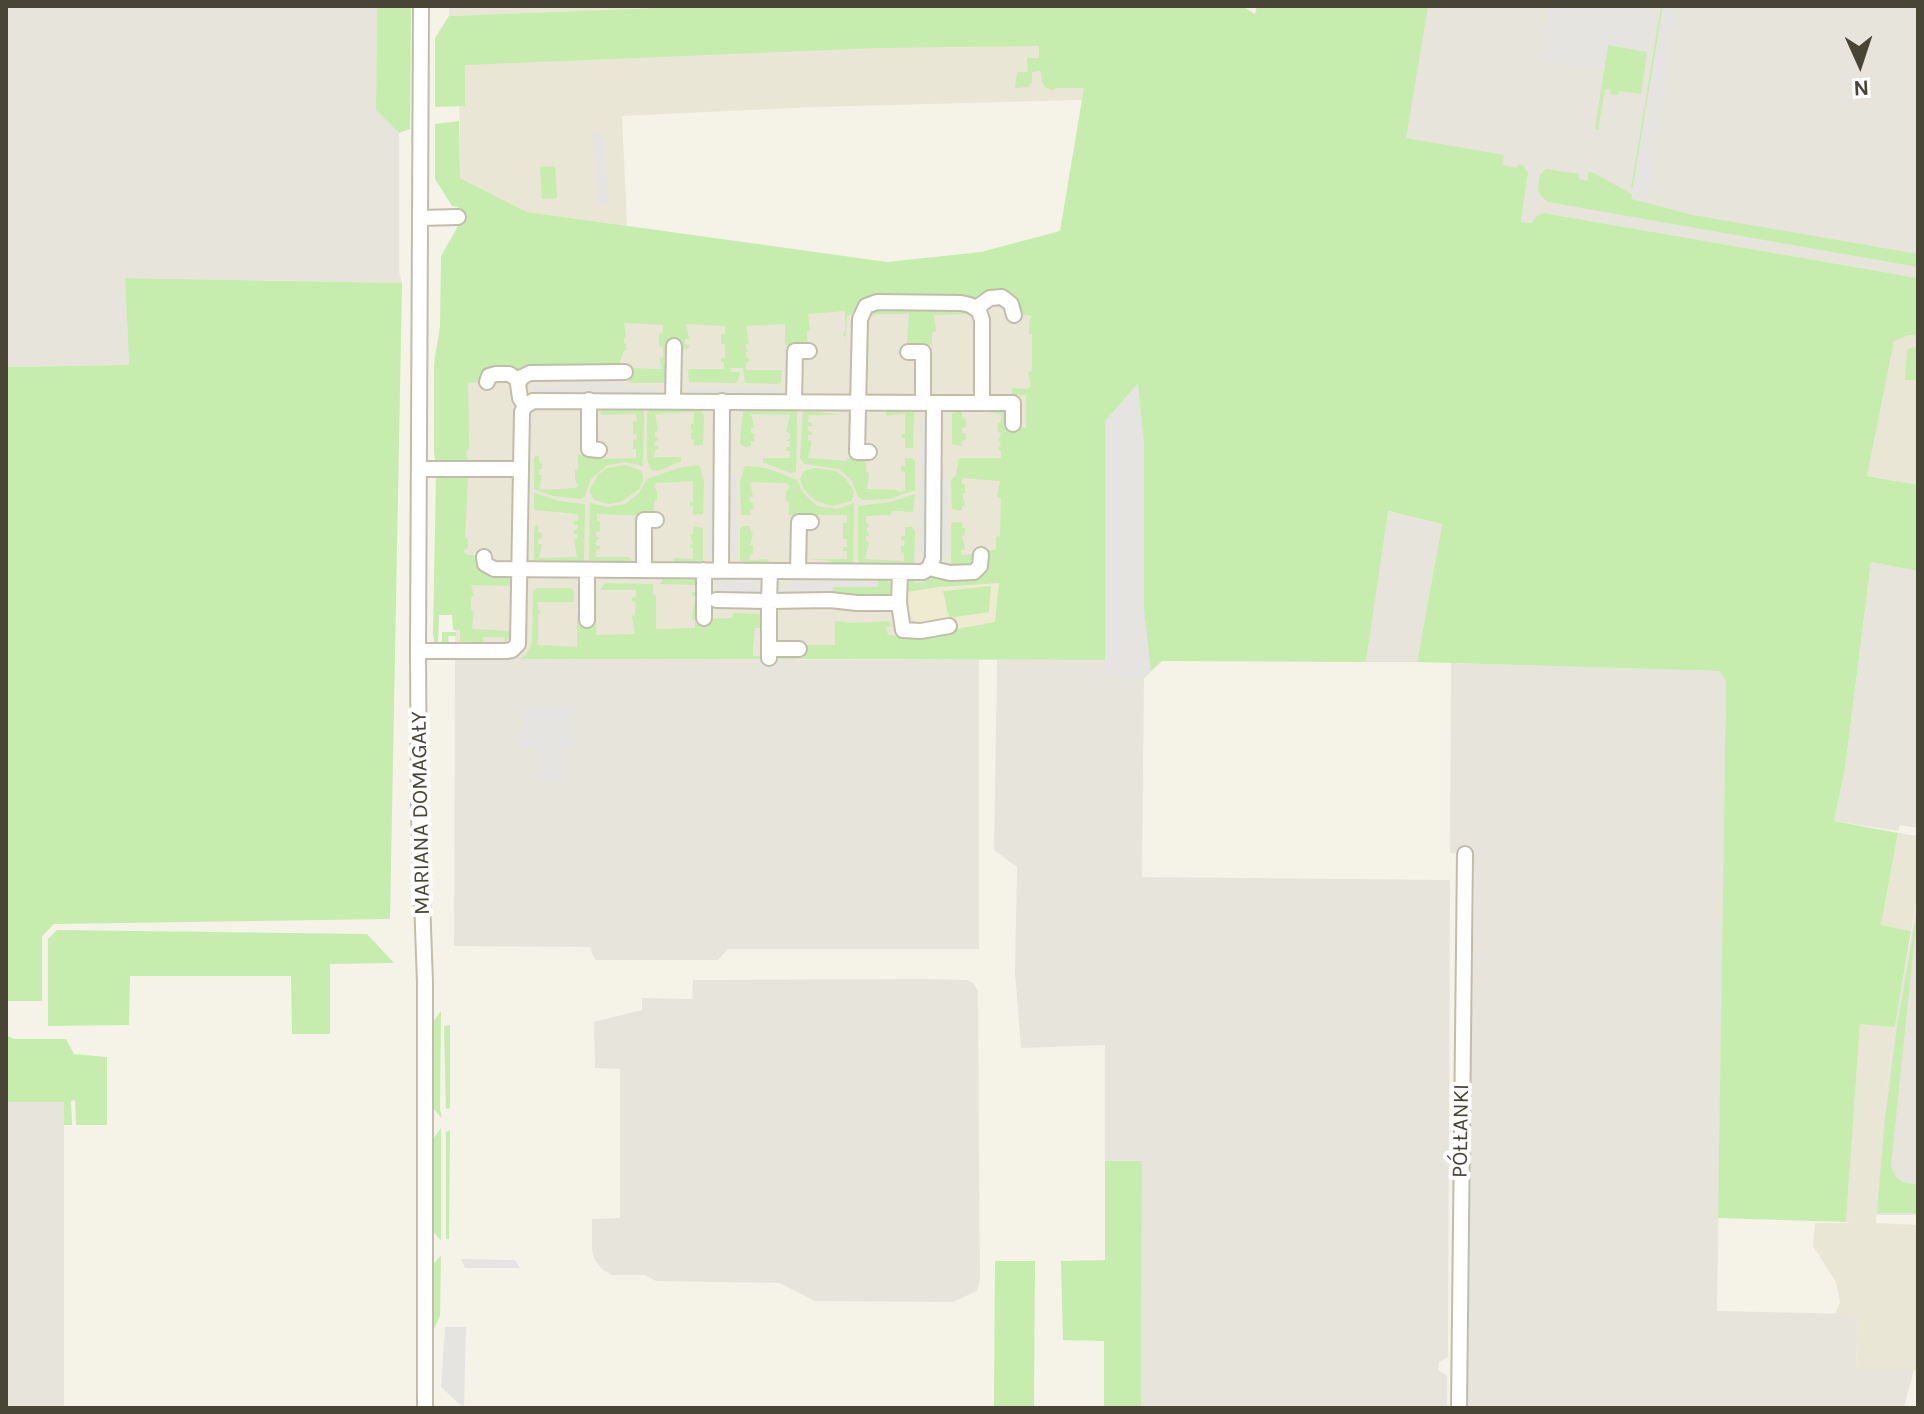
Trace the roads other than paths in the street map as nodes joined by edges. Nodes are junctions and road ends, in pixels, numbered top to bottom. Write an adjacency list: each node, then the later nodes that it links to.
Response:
1 (421, 6): 3 (street, MARIANA DOMAGAŁY)
2 (458, 217): 3 (street)
3 (421, 218): 23 (street, MARIANA DOMAGAŁY)
4 (976, 308): 5 (street); 16 (street); 18 (street)
5 (1014, 315)
6 (674, 346): 13 (street)
7 (809, 351): 15 (street)
8 (922, 352): 17 (street)
9 (625, 372): 10 (street)
10 (519, 380): 11 (street); 19 (street)
11 (487, 382)
12 (589, 400): 13 (street); 19 (street); 21 (street)
13 (673, 401): 14 (street)
14 (722, 401): 15 (street); 34 (street)
15 (794, 402): 16 (street)
16 (858, 402): 17 (street); 22 (street)
17 (928, 403): 18 (street); 29 (street)
18 (982, 403): 20 (street)
19 (525, 406): 24 (street)
20 (1013, 424)
21 (588, 449)
22 (857, 452)
23 (419, 469): 24 (street); 45 (street, MARIANA DOMAGAŁY)
24 (521, 469): 30 (street)
25 (645, 520): 32 (street)
26 (799, 522): 36 (street)
27 (981, 555): 29 (street)
28 (484, 557): 30 (street)
29 (929, 568): 37 (street)
30 (521, 569): 31 (street); 45 (street)
31 (587, 570): 32 (street); 42 (street)
32 (644, 570): 33 (street)
33 (704, 570): 34 (street); 41 (street)
34 (721, 570): 35 (street)
35 (770, 571): 36 (street); 39 (street)
36 (798, 571): 37 (street)
37 (900, 572): 40 (street)
38 (716, 600): 39 (street)
39 (769, 601): 40 (street); 44 (street)
40 (899, 603): 43 (street)
41 (704, 618)
42 (587, 620)
43 (949, 626)
44 (799, 649)
45 (418, 651): 47 (street, MARIANA DOMAGAŁY)
46 (1465, 854): 48 (street, PÓŁŁANKI)
47 (425, 1408)
48 (1459, 1408)

